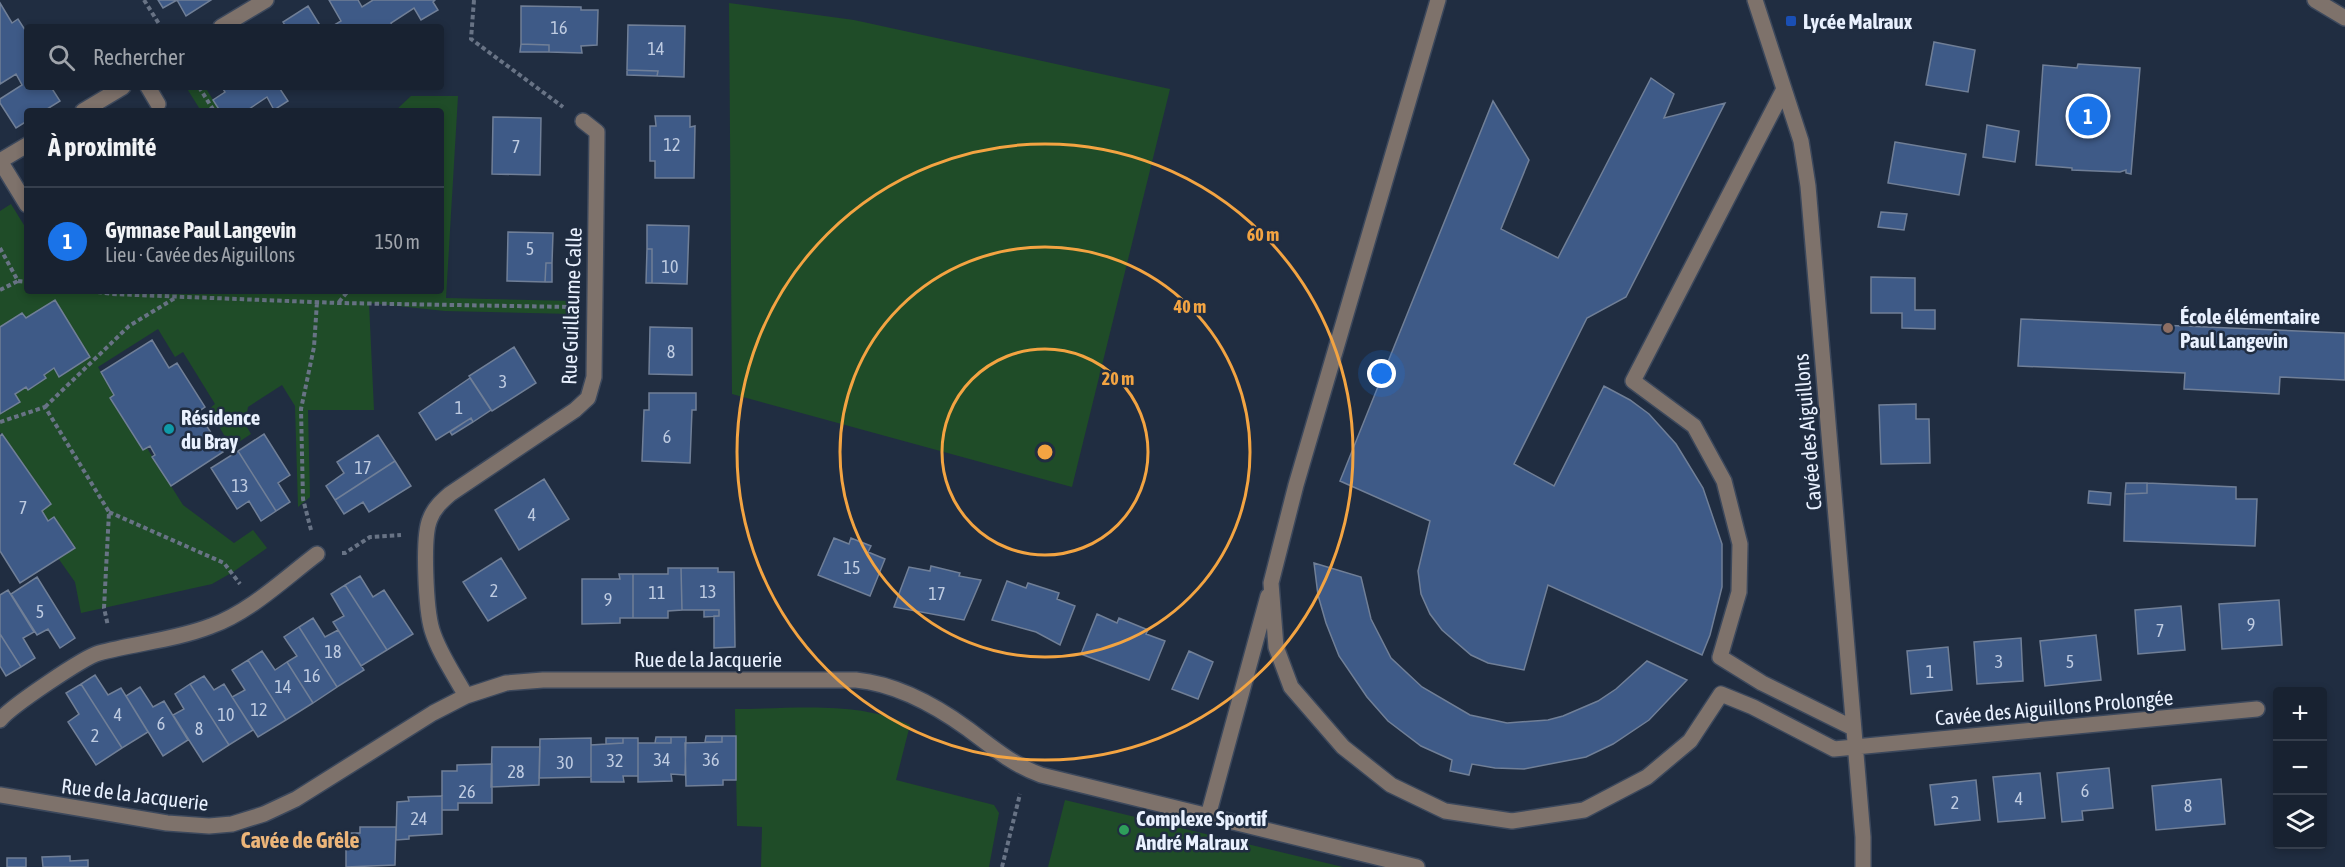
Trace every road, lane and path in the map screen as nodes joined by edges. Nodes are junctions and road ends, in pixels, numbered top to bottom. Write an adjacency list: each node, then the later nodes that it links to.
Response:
1 (144, 0): 8 (path)
2 (266, 0): 9 (street)
3 (474, 0): 17 (path)
4 (1438, 0): 38 (street)
5 (1755, 0): 10 (street, Cavée des Aiguillons)
6 (2315, 0): 7 (street)
7 (2345, 18)
8 (159, 24)
9 (226, 24)
10 (1784, 88): 44 (street, Cavée des Aiguillons); 44 (street)
11 (118, 90): 15 (street)
12 (150, 90): 14 (street)
13 (201, 90): 16 (path)
14 (158, 104)
15 (88, 108)
16 (212, 108)
17 (583, 121): 32 (street, Rue Guillaume Calle)
18 (24, 147): 19 (street)
19 (0, 161): 20 (street)
20 (24, 200)
21 (0, 248): 22 (path)
22 (18, 281): 23 (path); 24 (path)
23 (24, 282)
24 (0, 290)
25 (134, 294): 28 (path)
26 (191, 294): 29 (path)
27 (346, 294): 31 (path)
28 (177, 297): 29 (path); 33 (path)
29 (189, 297): 30 (path)
30 (317, 302): 31 (path); 37 (path)
31 (339, 303): 32 (path)
32 (594, 307): 36 (street, Rue Guillaume Calle)
33 (45, 407): 34 (path); 35 (path)
34 (0, 422)
35 (109, 512): 39 (path); 40 (path)
36 (426, 534): 37 (path); 41 (street, Rue Guillaume Calle)
37 (317, 554): 39 (street)
38 (1271, 582): 45 (street, Cavée des Aiguillons Prolongée); 48 (street)
39 (251, 604): 40 (street)
40 (113, 650): 43 (street)
41 (466, 696): 46 (street, Rue de la Jacquerie); 47 (street, Rue de la Jacquerie)
42 (2258, 709): 45 (street, Cavée des Aiguillons Prolongée)
43 (0, 720)
44 (1853, 728): 45 (street, Cavée des Aiguillons)
45 (1854, 747): 51 (street, Cavée des Aiguillons)
46 (1026, 770): 48 (street, Rue de la Jacquerie); 49 (path)
47 (0, 795)
48 (1208, 816): 50 (street, Rue de la Jacquerie)
49 (1002, 867)
50 (1417, 867)
51 (1863, 867)

